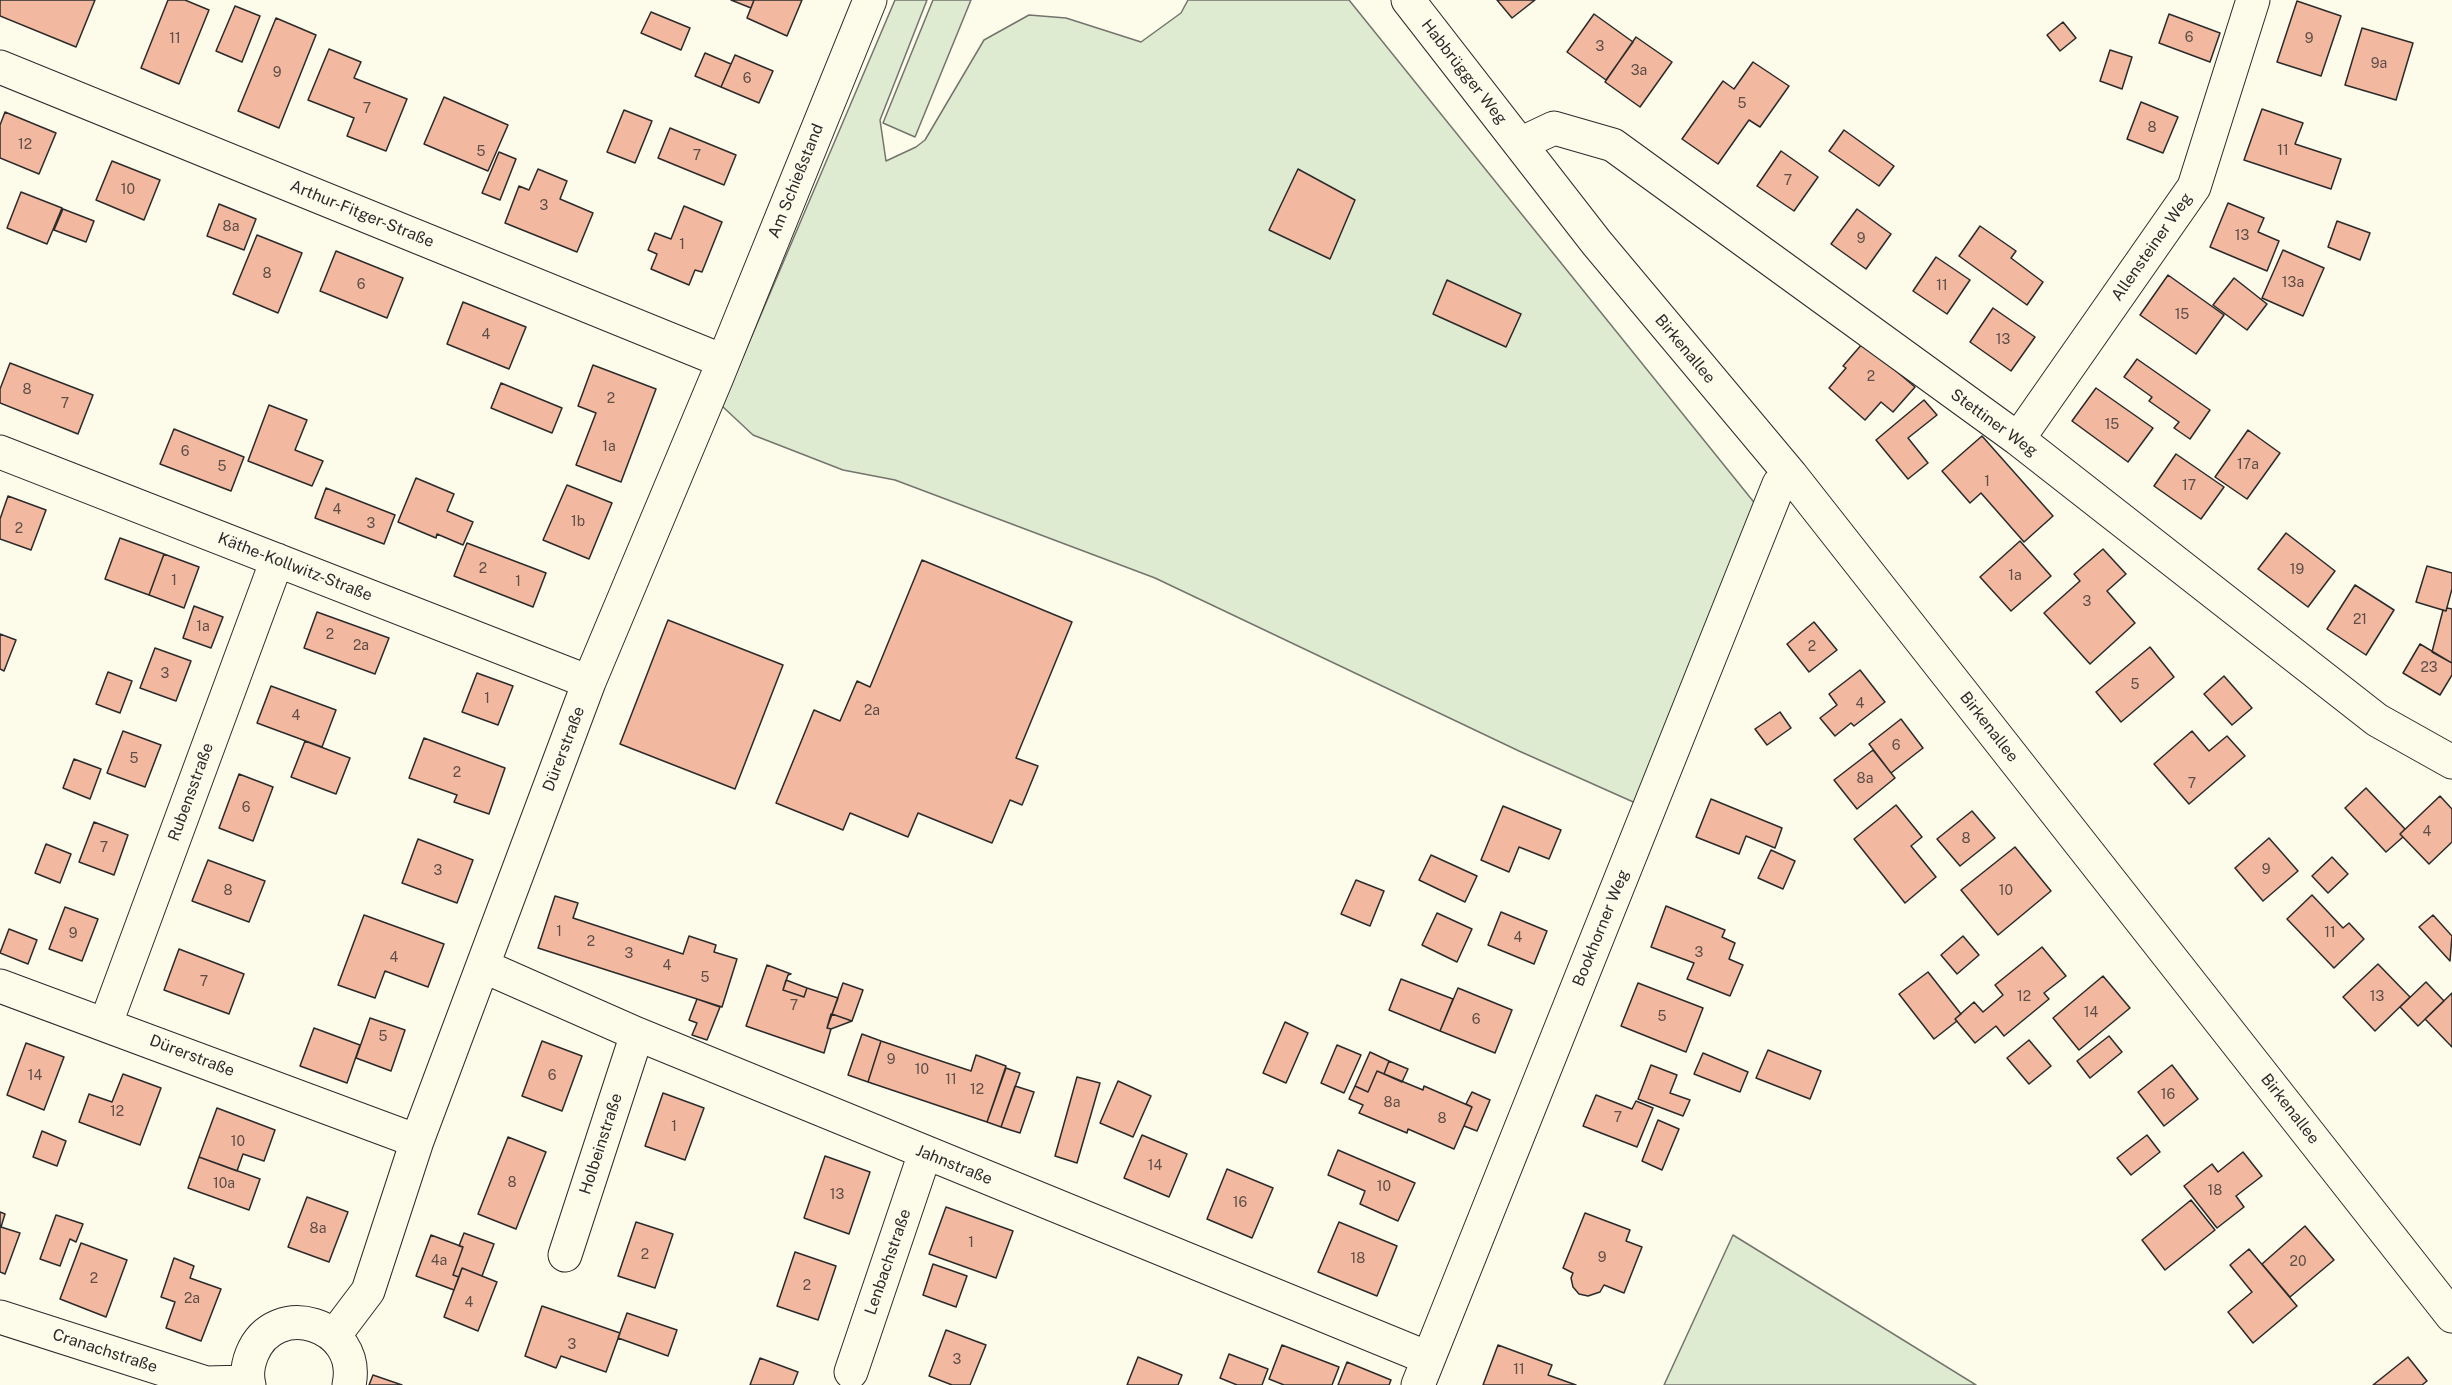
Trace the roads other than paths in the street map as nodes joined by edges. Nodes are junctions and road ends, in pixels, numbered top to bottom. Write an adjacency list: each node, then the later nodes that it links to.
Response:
1 (870, 0): 6 (street, Am Schießstand)
2 (1408, 0): 5 (street, Habbrügger Weg)
3 (2253, 0): 7 (street, Allensteiner Weg)
4 (0, 66): 6 (street, Arthur-Fitger-Straße)
5 (1520, 144): 7 (street, Stettiner Weg); 9 (street, Birkenallee)
6 (723, 361): 11 (street, Dürerstraße)
7 (2018, 439): 12 (street, Stettiner Weg)
8 (0, 452): 10 (street, Käthe-Kollwitz-Straße)
9 (1791, 475): 20 (street, Birkenallee); 25 (street, Bookhorner Weg)
10 (277, 560): 11 (street, Käthe-Kollwitz-Straße); 15 (street, Rubensstraße)
11 (589, 682): 13 (street, Dürerstraße)
12 (2452, 762)
13 (483, 966): 16 (street, Jahnstraße); 17 (street, Dürerstraße)
14 (0, 986): 15 (street, Dürerstraße)
15 (106, 1023): 17 (street, Dürerstraße)
16 (637, 1034): 18 (street, Jahnstraße); 19 (street, Holbeinstraße)
17 (417, 1141): 22 (street, Dürerstraße)
18 (925, 1153): 24 (street, Lenbachstraße); 25 (street, Jahnstraße)
19 (565, 1255)
20 (2452, 1316)
21 (0, 1317): 23 (street, Cranachstraße)
22 (334, 1336): 26 (street); 27 (street)
23 (123, 1372): 26 (street, Cranachstraße)
24 (850, 1372)
25 (1423, 1372)
26 (248, 1383)
27 (349, 1385)

